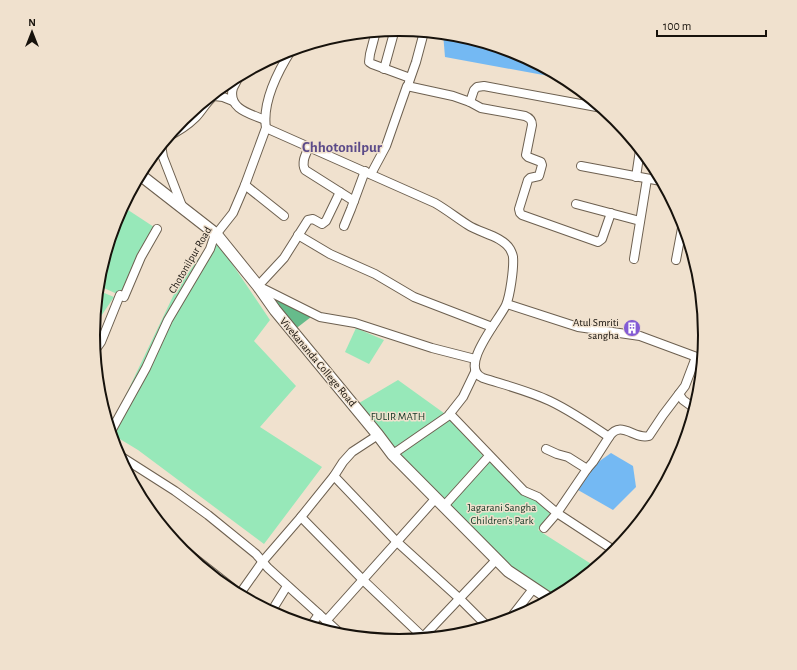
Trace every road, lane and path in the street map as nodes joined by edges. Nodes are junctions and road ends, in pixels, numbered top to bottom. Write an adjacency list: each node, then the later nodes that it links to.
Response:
1 (393, 36): 5 (street)
2 (374, 37): 5 (street)
3 (422, 37): 6 (street)
4 (286, 58): 14 (street, Chotonilpur Road)
5 (384, 69): 6 (street)
6 (410, 78): 8 (street)
7 (235, 84): 10 (street)
8 (407, 86): 11 (street); 20 (street)
9 (218, 96): 10 (street)
10 (233, 101): 14 (street)
11 (470, 102): 12 (street); 30 (street)
12 (591, 106)
13 (202, 109): 15 (street)
14 (266, 124): 16 (street); 25 (street, Chotonilpur Road)
15 (186, 125)
16 (309, 147): 20 (street); 26 (street)
17 (162, 152): 29 (street)
18 (639, 157): 21 (street)
19 (581, 166): 21 (street)
20 (368, 173): 27 (street); 41 (street)
21 (636, 177): 23 (street)
22 (144, 178): 29 (street, Vivekananda College Road)
23 (647, 179): 24 (street); 32 (street)
24 (653, 180)
25 (245, 185): 31 (street); 35 (street, Chotonilpur Road)
26 (340, 192): 27 (street); 36 (street)
27 (354, 201): 33 (street)
28 (576, 204): 30 (street)
29 (184, 209): 35 (street, Vivekananda College Road)
30 (610, 213): 32 (street)
31 (284, 216)
32 (640, 221): 38 (street)
33 (344, 226)
34 (157, 229): 43 (street)
35 (216, 234): 40 (street, Vivekananda College Road); 51 (street, Chotonilpur Road)
36 (298, 235): 40 (street); 42 (street)
37 (681, 235): 39 (street)
38 (634, 259)
39 (676, 260)
40 (258, 286): 45 (street); 52 (street, Vivekananda College Road)
41 (507, 304): 42 (street); 44 (street)
42 (492, 326): 45 (street)
43 (100, 344)
44 (697, 357)
45 (475, 359): 47 (street)
46 (696, 364): 48 (street)
47 (475, 372): 50 (street); 53 (street)
48 (679, 394): 49 (street); 53 (street)
49 (689, 404)
50 (450, 414): 55 (street); 56 (street)
51 (114, 426)
52 (378, 435): 55 (street, Vivekananda College Road); 59 (street)
53 (609, 437): 58 (street)
54 (546, 448): 58 (street)
55 (393, 454): 60 (street, Vivekananda College Road)
56 (489, 456): 60 (street); 61 (street)
57 (127, 460): 67 (street)
58 (587, 469): 61 (street)
59 (334, 476): 62 (street); 64 (street)
60 (440, 502): 64 (street); 66 (street, Vivekananda College Road)
61 (557, 513): 63 (street); 65 (street)
62 (302, 517): 67 (street); 68 (street)
63 (544, 528)
64 (396, 541): 68 (street); 73 (street)
65 (608, 548)
66 (496, 559): 70 (street, Vivekananda College Road); 73 (street)
67 (263, 561): 69 (street); 71 (street)
68 (363, 580): 77 (street); 82 (street)
69 (288, 586): 74 (street); 76 (street)
70 (533, 589): 72 (street, Vivekananda College Road); 75 (street)
71 (243, 590)
72 (545, 596)
73 (460, 599): 79 (street); 81 (street)
74 (274, 607)
75 (518, 609)
76 (319, 614): 77 (street); 78 (street)
77 (326, 621): 80 (street)
78 (313, 622)
79 (483, 622)
80 (332, 626)
81 (428, 632)
82 (419, 633)

